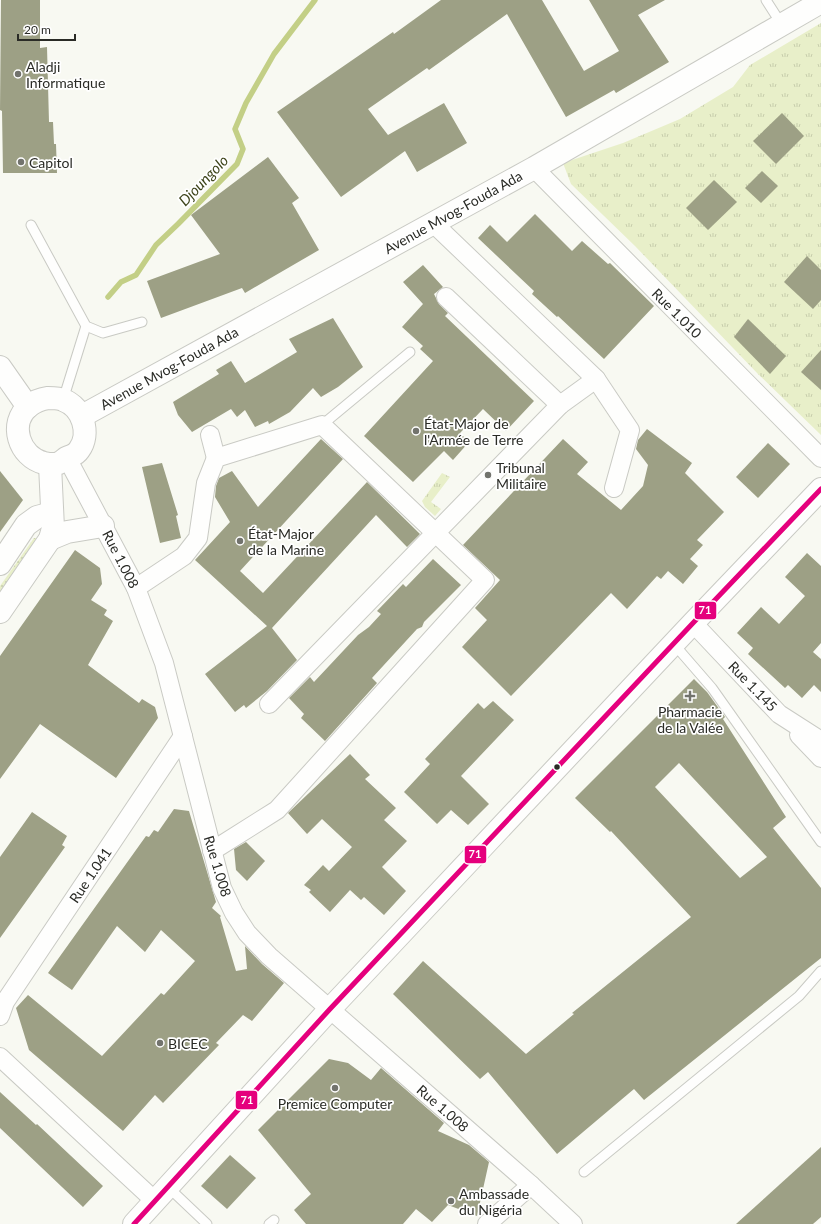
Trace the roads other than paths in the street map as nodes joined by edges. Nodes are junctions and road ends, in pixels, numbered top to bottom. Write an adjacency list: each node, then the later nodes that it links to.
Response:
1 (766, 0): 3 (lane)
2 (821, 2): 3 (main road, Avenue Mvog-Fouda Ada)
3 (782, 26): 4 (main road, Avenue Mvog-Fouda Ada)
4 (534, 168): 5 (main road, Avenue Mvog-Fouda Ada); 20 (street, Rue 1.010)
5 (433, 223): 12 (street); 15 (main road, Avenue Mvog-Fouda Ada)
6 (31, 225): 9 (lane)
7 (446, 297): 14 (street)
8 (142, 322): 9 (lane)
9 (86, 326): 13 (lane)
10 (410, 352): 17 (lane)
11 (0, 367): 16 (main road)
12 (596, 379): 14 (street); 22 (street)
13 (63, 400): 15 (main road); 16 (main road)
14 (560, 404): 26 (street)
15 (82, 416): 21 (main road)
16 (15, 420): 21 (main road)
17 (322, 425): 19 (street); 26 (street)
18 (210, 435): 19 (street)
19 (216, 458): 29 (street)
20 (821, 458)
21 (59, 461): 24 (main road); 25 (street, Rue 1.008)
22 (614, 488)
23 (821, 489): 31 (main road)
24 (52, 513): 27 (main road); 28 (main road)
25 (103, 526): 27 (main road); 29 (street, Rue 1.008)
26 (436, 533): 33 (street); 39 (street)
27 (50, 539): 30 (main road)
28 (0, 564)
29 (136, 588): 35 (street, Rue 1.008)
30 (0, 612)
31 (693, 623): 32 (main road); 34 (street, Rue 1.145)
32 (674, 643): 38 (lane); 41 (main road)
33 (269, 704)
34 (779, 714): 36 (street, Rue 1.145); 37 (street)
35 (183, 736): 39 (street, Rue 1.008); 42 (street, Rue 1.041)
36 (821, 741)
37 (821, 758)
38 (821, 842)
39 (212, 850): 41 (street, Rue 1.008)
40 (821, 971): 44 (lane)
41 (330, 1009): 45 (street, Rue 1.008); 46 (main road)
42 (0, 1016)
43 (0, 1057): 46 (street)
44 (584, 1172)
45 (531, 1185): 49 (street); 50 (street, Rue 1.008)
46 (161, 1194): 47 (main road); 48 (lane)
47 (134, 1224)
48 (208, 1224)
49 (487, 1224)
50 (573, 1224)

